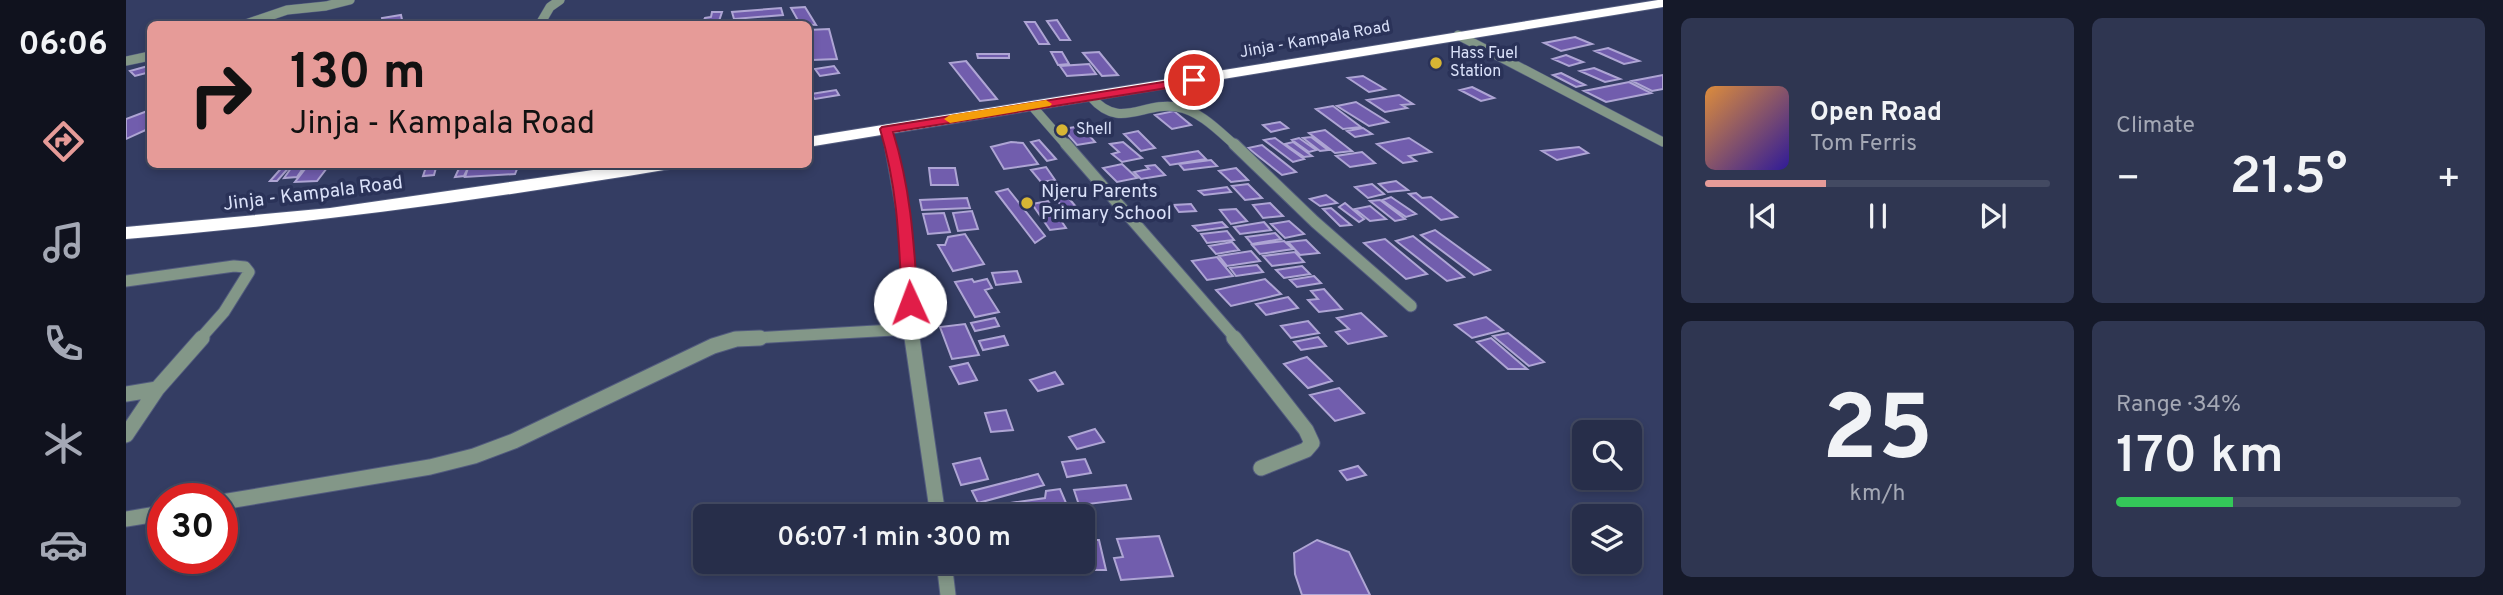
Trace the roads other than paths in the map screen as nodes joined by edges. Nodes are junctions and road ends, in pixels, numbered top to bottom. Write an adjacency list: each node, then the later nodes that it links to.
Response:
1 (350, 0): 4 (street)
2 (561, 0): 5 (street)
3 (1663, 3): 6 (highway, Jinja - Kampala Road)
4 (255, 21)
5 (542, 21)
6 (1458, 35): 9 (highway, Jinja - Kampala Road); 13 (street)
7 (147, 57): 8 (street)
8 (126, 61)
9 (1091, 97): 10 (highway, Jinja - Kampala Road); 17 (street)
10 (1032, 106): 11 (highway, Jinja - Kampala Road); 22 (street)
11 (886, 129): 12 (highway, Jinja - Kampala Road); 18 (street)
12 (812, 141)
13 (1663, 142)
14 (632, 168): 15 (highway, Jinja - Kampala Road)
15 (126, 233)
16 (126, 281): 19 (street)
17 (1411, 306)
18 (911, 328): 23 (street); 24 (street)
19 (157, 389): 20 (street); 21 (street)
20 (126, 394)
21 (126, 435)
22 (1261, 468)
23 (238, 499)
24 (936, 504)
25 (147, 516): 26 (street)
26 (126, 519)
27 (945, 574): 28 (street)
28 (948, 595)

